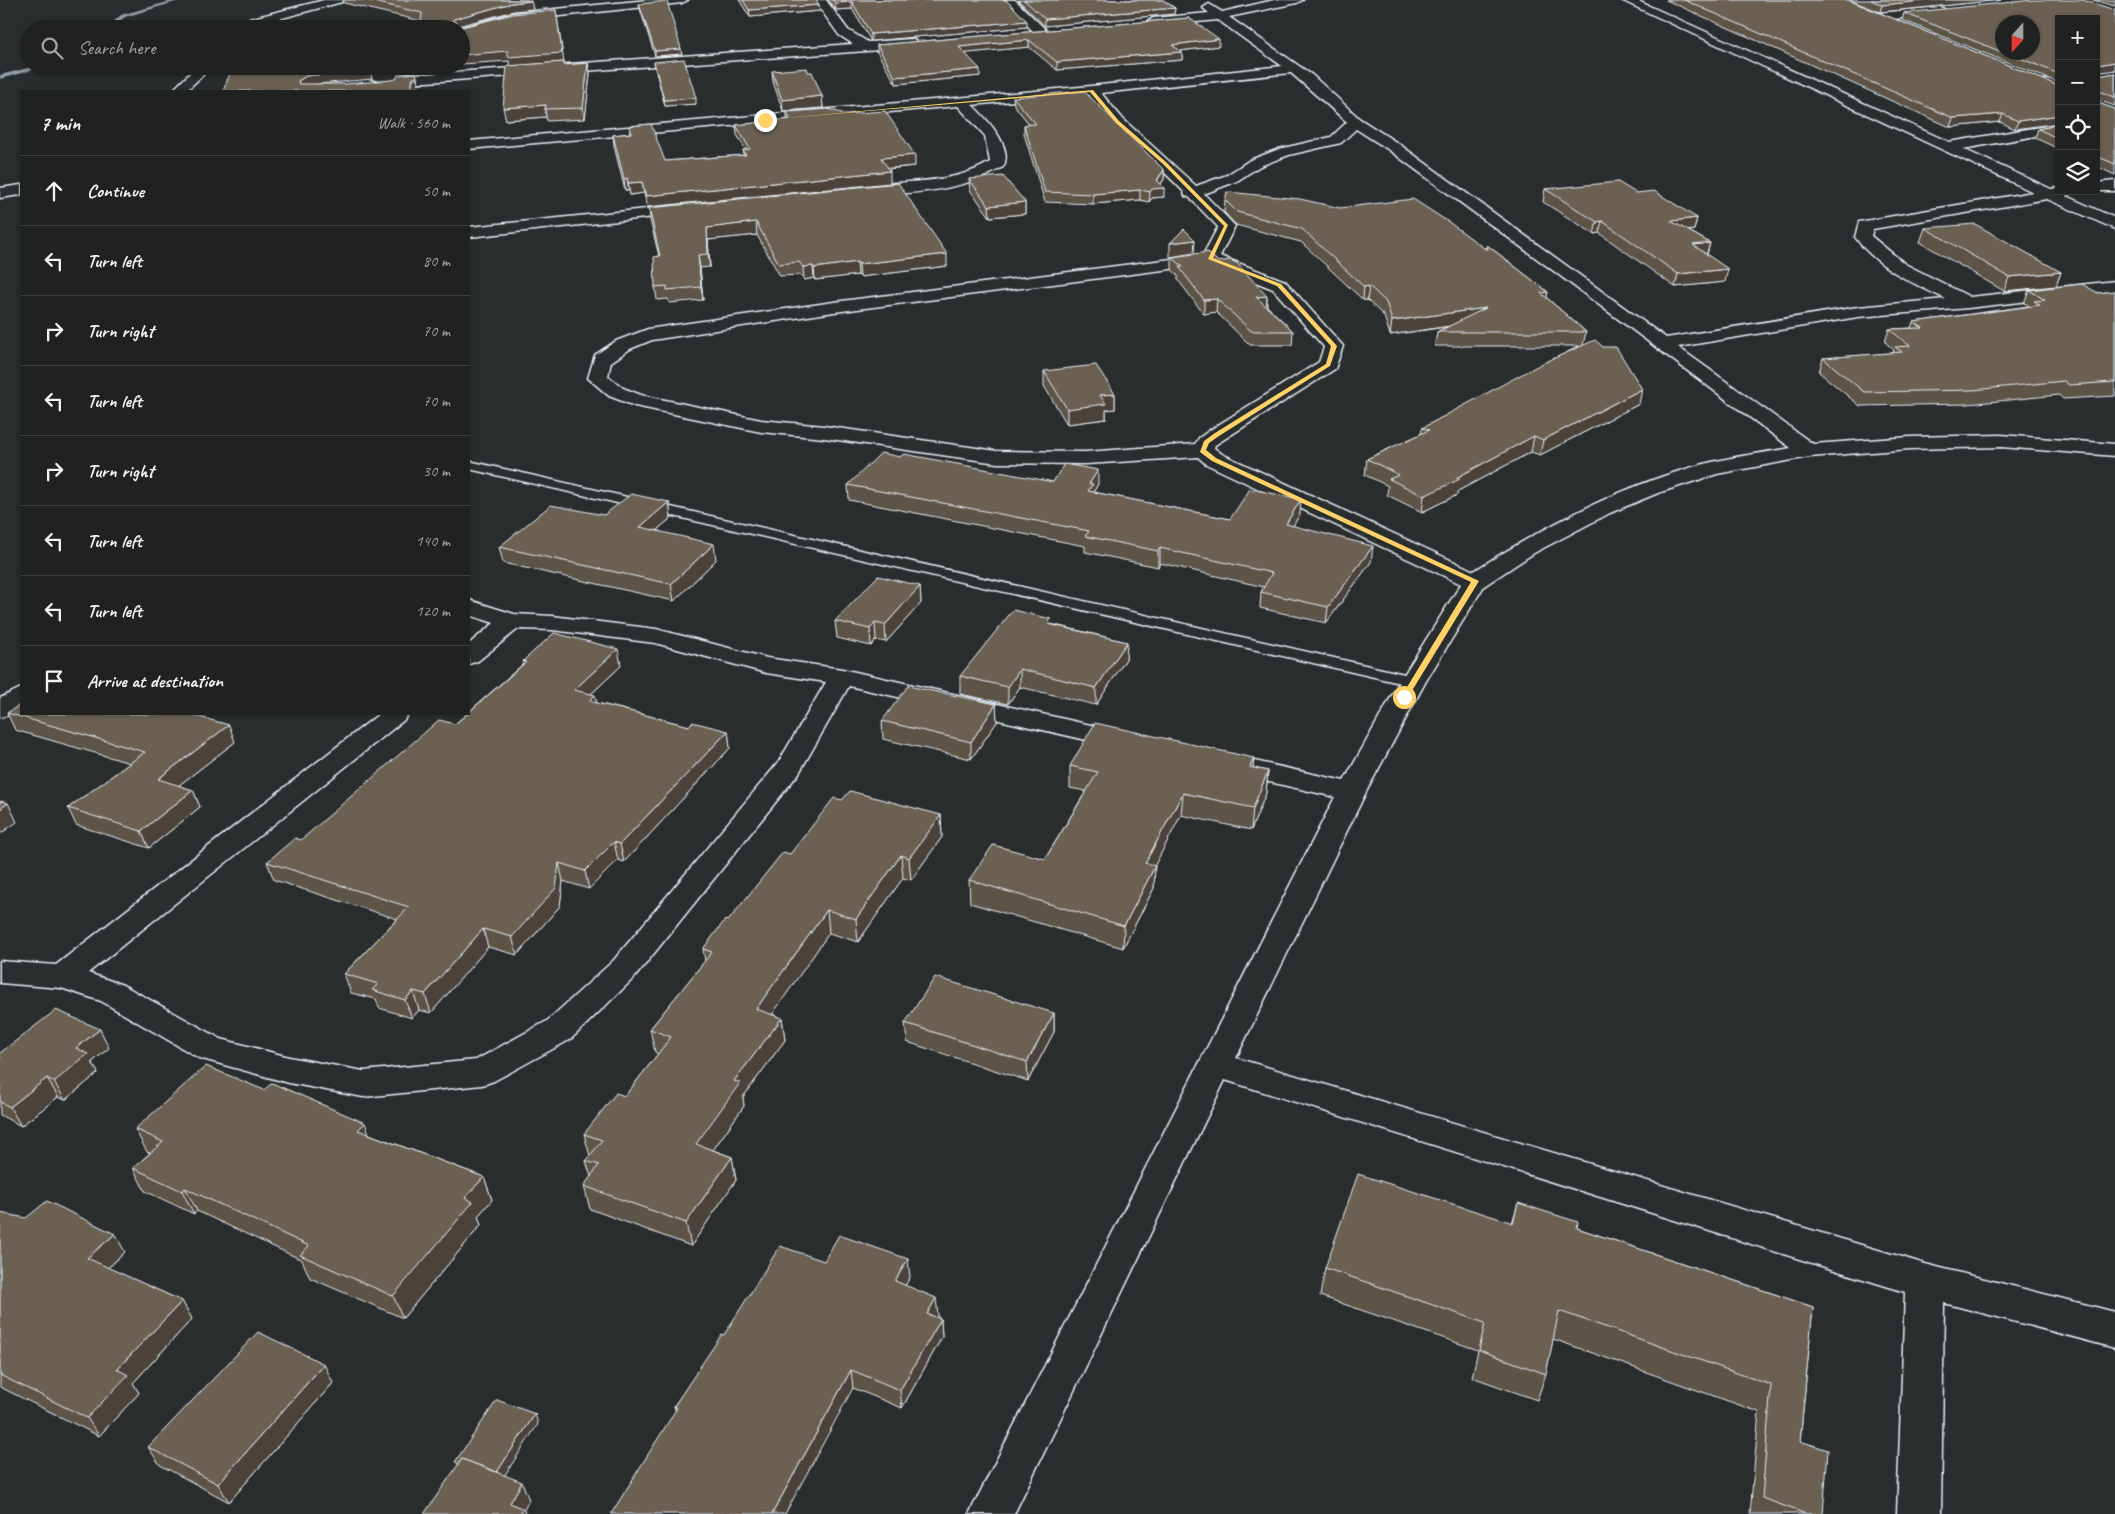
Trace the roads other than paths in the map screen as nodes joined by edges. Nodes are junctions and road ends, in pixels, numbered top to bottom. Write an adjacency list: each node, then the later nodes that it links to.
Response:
1 (338, 0): 10 (street)
2 (682, 0): 13 (street)
3 (820, 0): 16 (street)
4 (1008, 0): 14 (street)
5 (1198, 0): 9 (street)
6 (1297, 0): 9 (street)
7 (1627, 0): 32 (street)
8 (1953, 9): 12 (street)
9 (1219, 16): 11 (street); 17 (street)
10 (261, 20)
11 (1140, 23)
12 (1905, 28)
13 (470, 29)
14 (1021, 33)
15 (925, 42): 16 (street)
16 (867, 47): 21 (street)
17 (1292, 69): 27 (street); 29 (street)
18 (195, 75): 26 (street)
19 (376, 75): 22 (street)
20 (466, 75): 22 (street)
21 (470, 75)
22 (427, 78): 24 (street)
23 (2055, 82): 25 (street)
24 (366, 87)
25 (2055, 88)
26 (180, 90)
27 (1091, 90): 28 (street); 38 (street)
28 (962, 102): 31 (street); 37 (street)
29 (1355, 122): 38 (street); 47 (street)
30 (2055, 129): 32 (street)
31 (470, 146)
32 (1946, 147): 40 (street)
33 (2115, 186): 34 (street)
34 (2100, 188)
35 (20, 190): 36 (street)
36 (0, 193)
37 (849, 193)
38 (1191, 193): 44 (street)
39 (2055, 193): 40 (street)
40 (2046, 194): 42 (street); 46 (street)
41 (703, 208): 43 (street)
42 (2115, 224)
43 (470, 232)
44 (1210, 258): 48 (street); 48 (street)
45 (2115, 286): 46 (street)
46 (1968, 303): 47 (street)
47 (1662, 344): 50 (street)
48 (1202, 450): 52 (street)
49 (2115, 450): 50 (street)
50 (1809, 451): 52 (street)
51 (470, 466): 57 (lane)
52 (1475, 581): 57 (street)
53 (470, 607): 54 (street)
54 (512, 621): 55 (street); 56 (street)
55 (470, 655)
56 (842, 677): 61 (street); 65 (street)
57 (1413, 681): 63 (street)
58 (20, 697): 59 (street)
59 (0, 709)
60 (395, 715): 65 (street)
61 (1150, 747)
62 (1208, 760): 63 (street)
63 (1352, 792): 66 (street)
64 (0, 972): 65 (street)
65 (62, 977)
66 (1215, 1064): 67 (street); 69 (street)
67 (1925, 1281): 68 (street); 70 (street)
68 (2115, 1330)
69 (991, 1514)
70 (1919, 1514)

